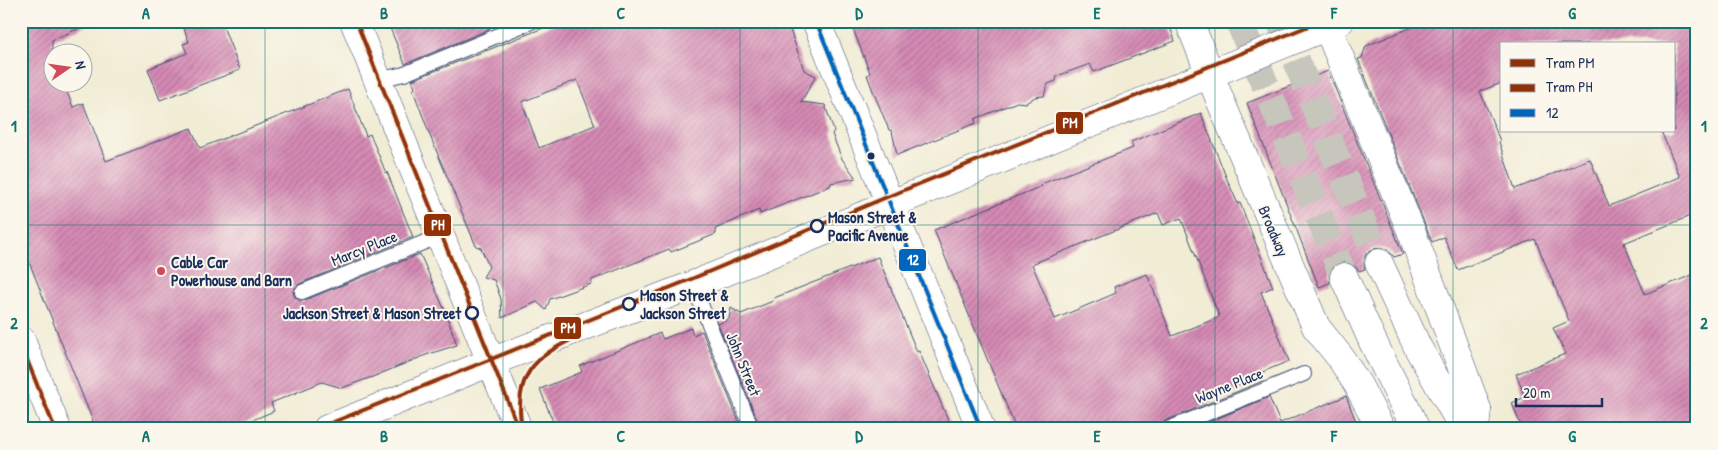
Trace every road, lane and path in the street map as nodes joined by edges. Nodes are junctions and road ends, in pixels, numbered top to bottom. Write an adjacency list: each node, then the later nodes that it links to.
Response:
1 (354, 21): 7 (street)
2 (533, 21): 7 (lane)
3 (816, 21): 8 (street)
4 (1189, 21): 6 (street, Broadway)
5 (1331, 23): 6 (street); 17 (street)
6 (1209, 74): 8 (street); 24 (street, Broadway)
7 (377, 80): 9 (street)
8 (890, 204): 12 (street); 22 (street)
9 (440, 236): 13 (lane, Marcy Place); 15 (street)
10 (1379, 263): 17 (street)
11 (1344, 277): 25 (street)
12 (693, 285): 15 (street); 21 (lane, John Street)
13 (302, 292)
14 (21, 340): 18 (street)
15 (491, 362): 19 (street); 20 (street)
16 (1304, 374): 23 (lane, Wayne Place)
17 (1472, 422)
18 (57, 429)
19 (327, 429)
20 (518, 429)
21 (752, 429)
22 (981, 429)
23 (1168, 429)
24 (1381, 429)
25 (1416, 429)

